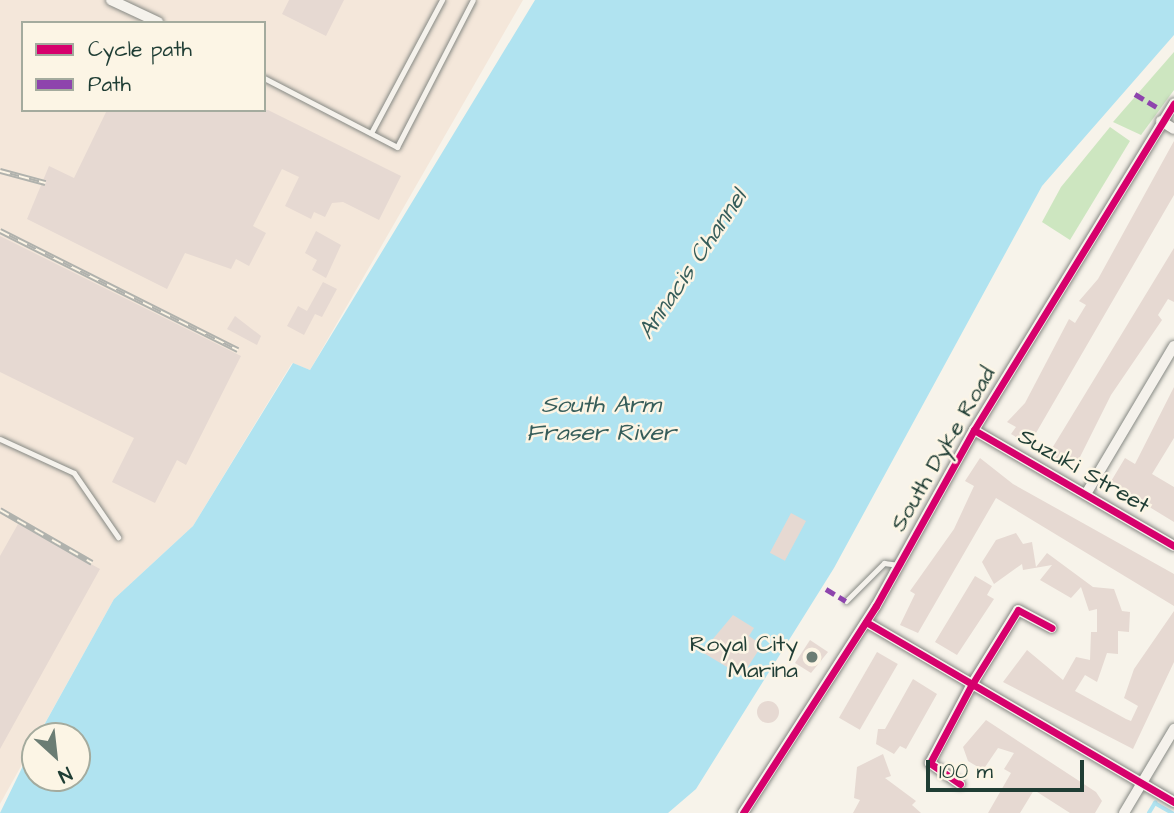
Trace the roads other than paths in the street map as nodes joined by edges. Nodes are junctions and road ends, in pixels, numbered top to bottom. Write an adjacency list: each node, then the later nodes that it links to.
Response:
1 (111, 0): 4 (street)
2 (442, 0): 9 (lane)
3 (473, 0): 9 (lane)
4 (155, 21)
5 (266, 79): 9 (lane)
6 (1174, 103): 7 (street, South Dyke Road)
7 (1161, 121): 8 (street); 11 (street, South Dyke Road)
8 (1174, 129)
9 (371, 133)
10 (1174, 346): 13 (street)
11 (974, 430): 13 (street, Suzuki Street); 16 (street, South Dyke Road)
12 (0, 439): 14 (lane)
13 (1086, 494): 15 (street, Suzuki Street)
14 (118, 537)
15 (1174, 546)
16 (899, 565): 17 (lane); 18 (street, South Dyke Road)
17 (846, 601)
18 (866, 622): 20 (street); 25 (street, South Dyke Road)
19 (1052, 628): 20 (street)
20 (971, 686): 22 (street); 23 (street)
21 (1174, 729): 22 (street)
22 (1141, 783): 24 (street); 26 (street)
23 (960, 784)
24 (1174, 802)
25 (743, 813)
26 (1124, 813)

